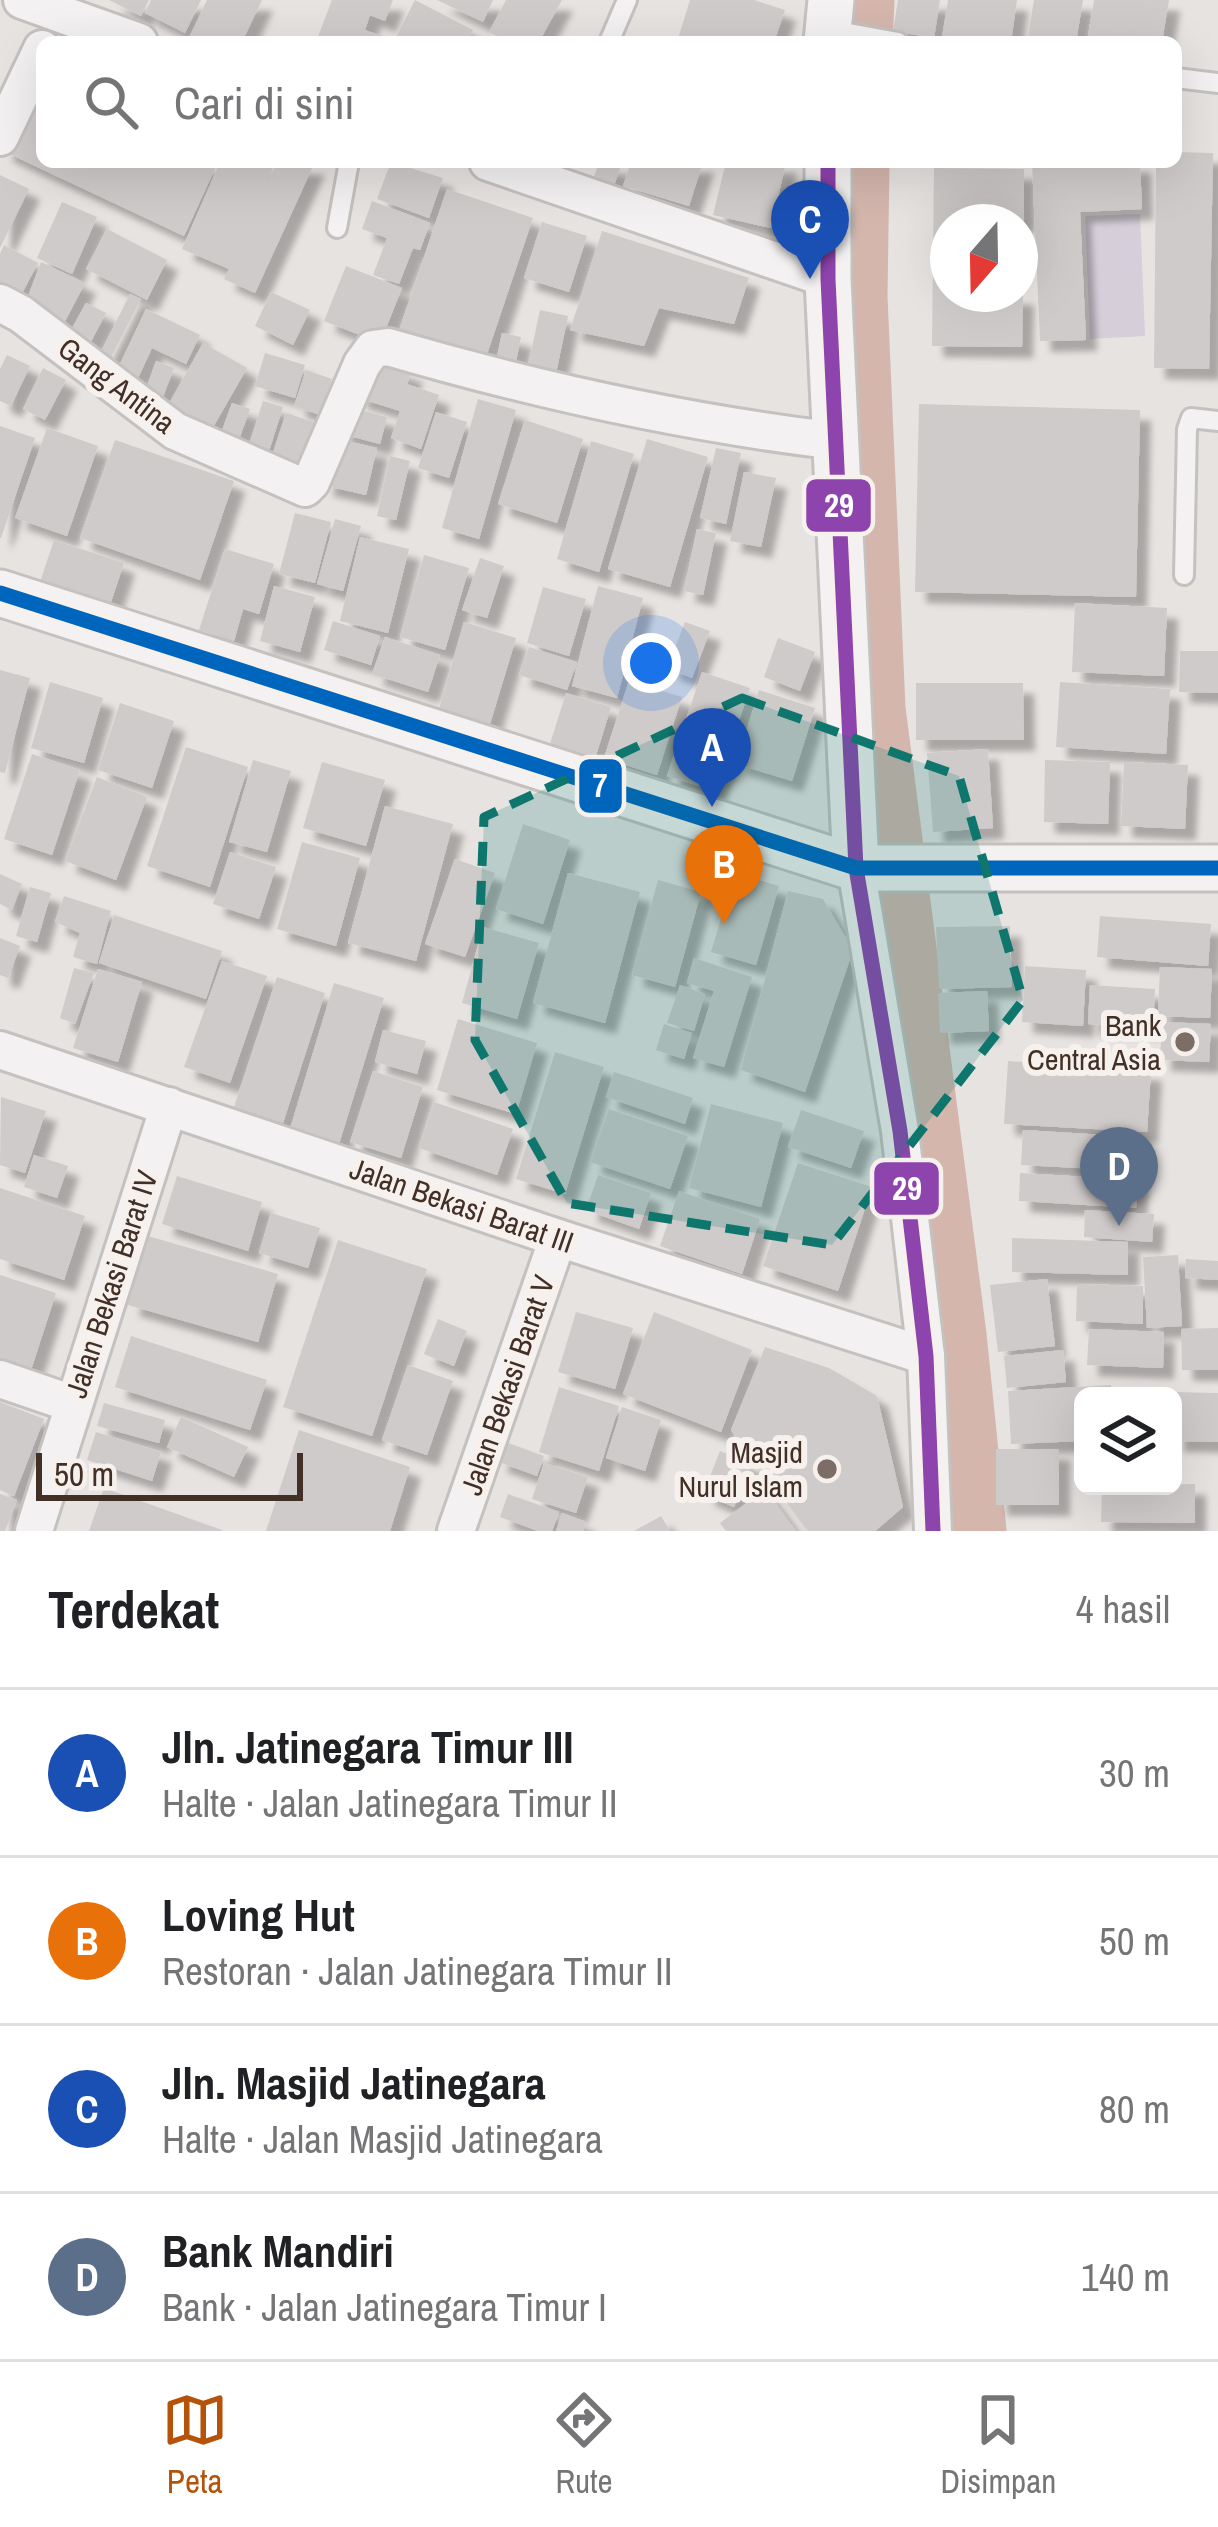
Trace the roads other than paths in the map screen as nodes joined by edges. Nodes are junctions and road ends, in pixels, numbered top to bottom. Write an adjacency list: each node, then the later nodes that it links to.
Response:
1 (22, 0): 4 (street)
2 (627, 0): 5 (lane)
3 (830, 26): 6 (lane)
4 (48, 35)
5 (612, 36)
6 (868, 36)
7 (36, 60): 10 (street)
8 (1182, 79): 9 (lane)
9 (1218, 83)
10 (0, 137)
11 (348, 168): 15 (lane)
12 (525, 168): 14 (street)
13 (828, 168): 16 (street)
14 (555, 173): 16 (street)
15 (337, 228)
16 (828, 279): 19 (street)
17 (0, 303): 19 (street, Gang Antina)
18 (1218, 421): 20 (lane)
19 (837, 441): 22 (street)
20 (1184, 575)
21 (0, 593): 22 (street)
22 (862, 868): 23 (street); 27 (street)
23 (1218, 868)
24 (0, 1050): 25 (street, Jalan Bekasi Barat III)
25 (169, 1106): 26 (street, Jalan Bekasi Barat III); 29 (street, Jalan Bekasi Barat IV)
26 (558, 1238): 27 (street, Jalan Bekasi Barat III); 31 (street, Jalan Bekasi Barat V)
27 (926, 1356): 32 (street)
28 (0, 1379): 29 (street)
29 (73, 1404): 30 (street, Jalan Bekasi Barat IV)
30 (34, 1531)
31 (456, 1531)
32 (934, 1531)

